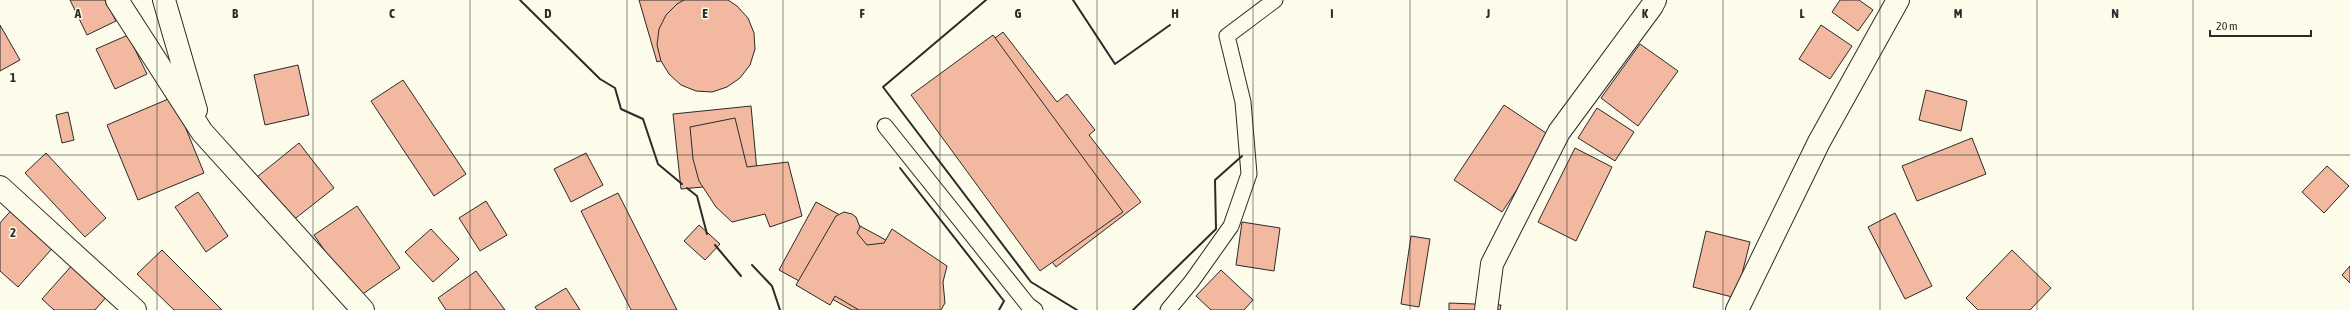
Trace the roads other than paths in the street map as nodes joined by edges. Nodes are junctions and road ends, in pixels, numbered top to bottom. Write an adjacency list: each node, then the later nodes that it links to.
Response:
1 (117, 0): 7 (street)
2 (164, 0): 7 (street)
3 (1275, 0): 12 (lane)
4 (1655, 0): 13 (street)
5 (1898, 0): 14 (street)
6 (885, 126): 11 (lane)
7 (202, 132): 10 (street)
8 (0, 187): 9 (street)
9 (136, 310)
10 (363, 310)
11 (1035, 310)
12 (1168, 310)
13 (1486, 310)
14 (1737, 310)

